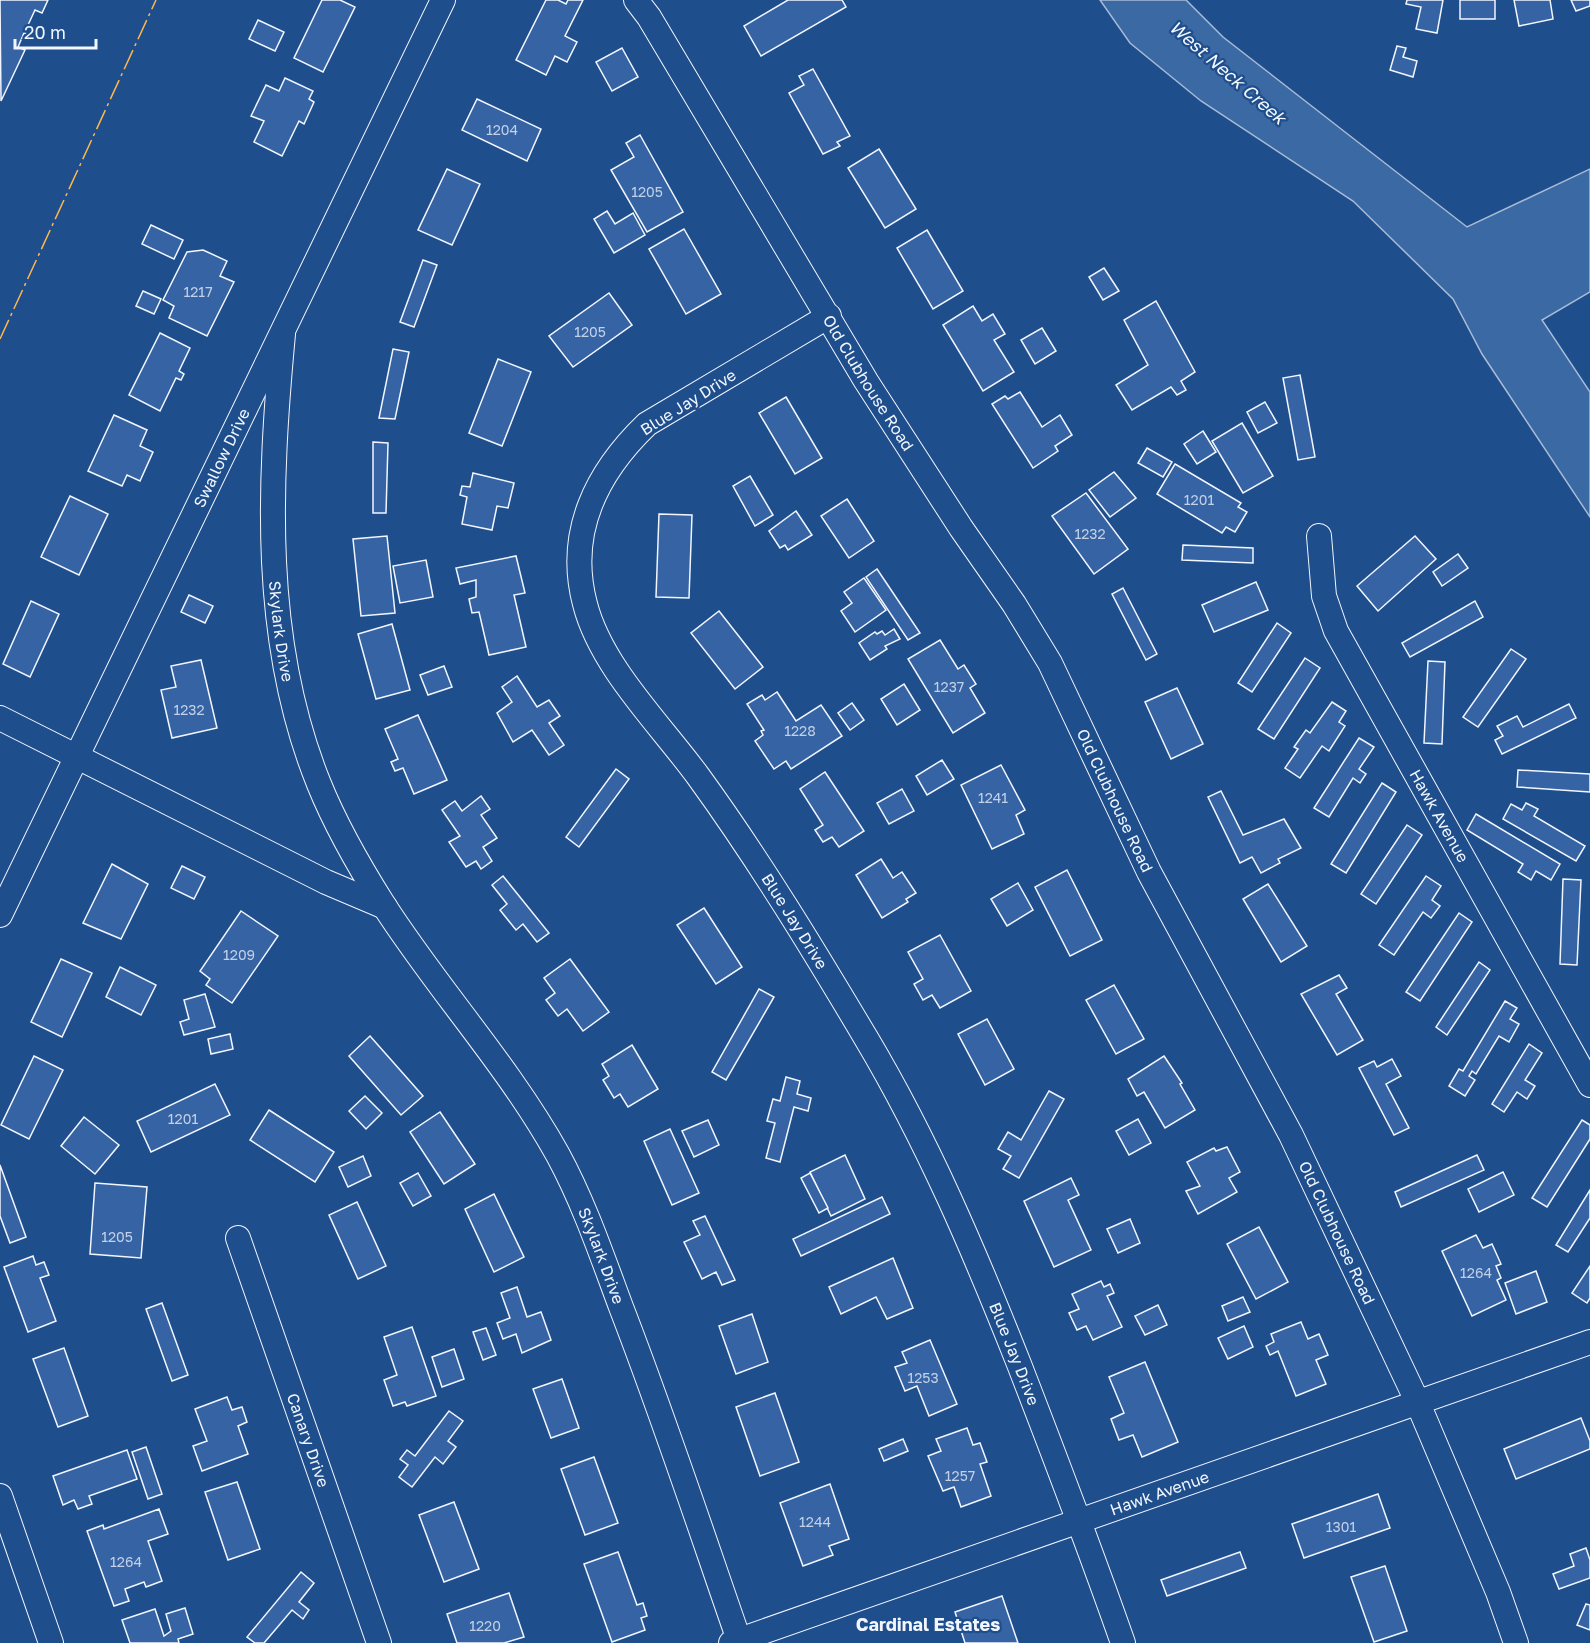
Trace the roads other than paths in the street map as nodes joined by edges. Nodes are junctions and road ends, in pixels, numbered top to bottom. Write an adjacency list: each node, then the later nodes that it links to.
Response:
1 (444, 0): 4 (street, Swallow Drive)
2 (636, 0): 3 (street, Old Clubhouse Road)
3 (829, 316): 13 (street, Old Clubhouse Road); 15 (street, Blue Jay Drive)
4 (283, 334): 7 (street, Swallow Drive); 8 (street, Skylark Drive)
5 (1318, 536): 10 (street, Hawk Avenue)
6 (0, 718): 7 (street, Skylark Drive)
7 (77, 756): 8 (street, Skylark Drive); 9 (street, Swallow Drive)
8 (385, 908): 16 (street, Skylark Drive)
9 (0, 915)
10 (1590, 1085)
11 (238, 1238): 18 (street, Canary Drive)
12 (1590, 1342): 13 (street, Hawk Avenue)
13 (1417, 1401): 15 (street, Hawk Avenue); 20 (street, Old Clubhouse Road)
14 (0, 1496): 17 (street)
15 (1080, 1520): 16 (street, Hawk Avenue); 19 (street, Blue Jay Drive)
16 (737, 1642)
17 (51, 1643)
18 (379, 1643)
19 (1123, 1643)
20 (1516, 1643)

